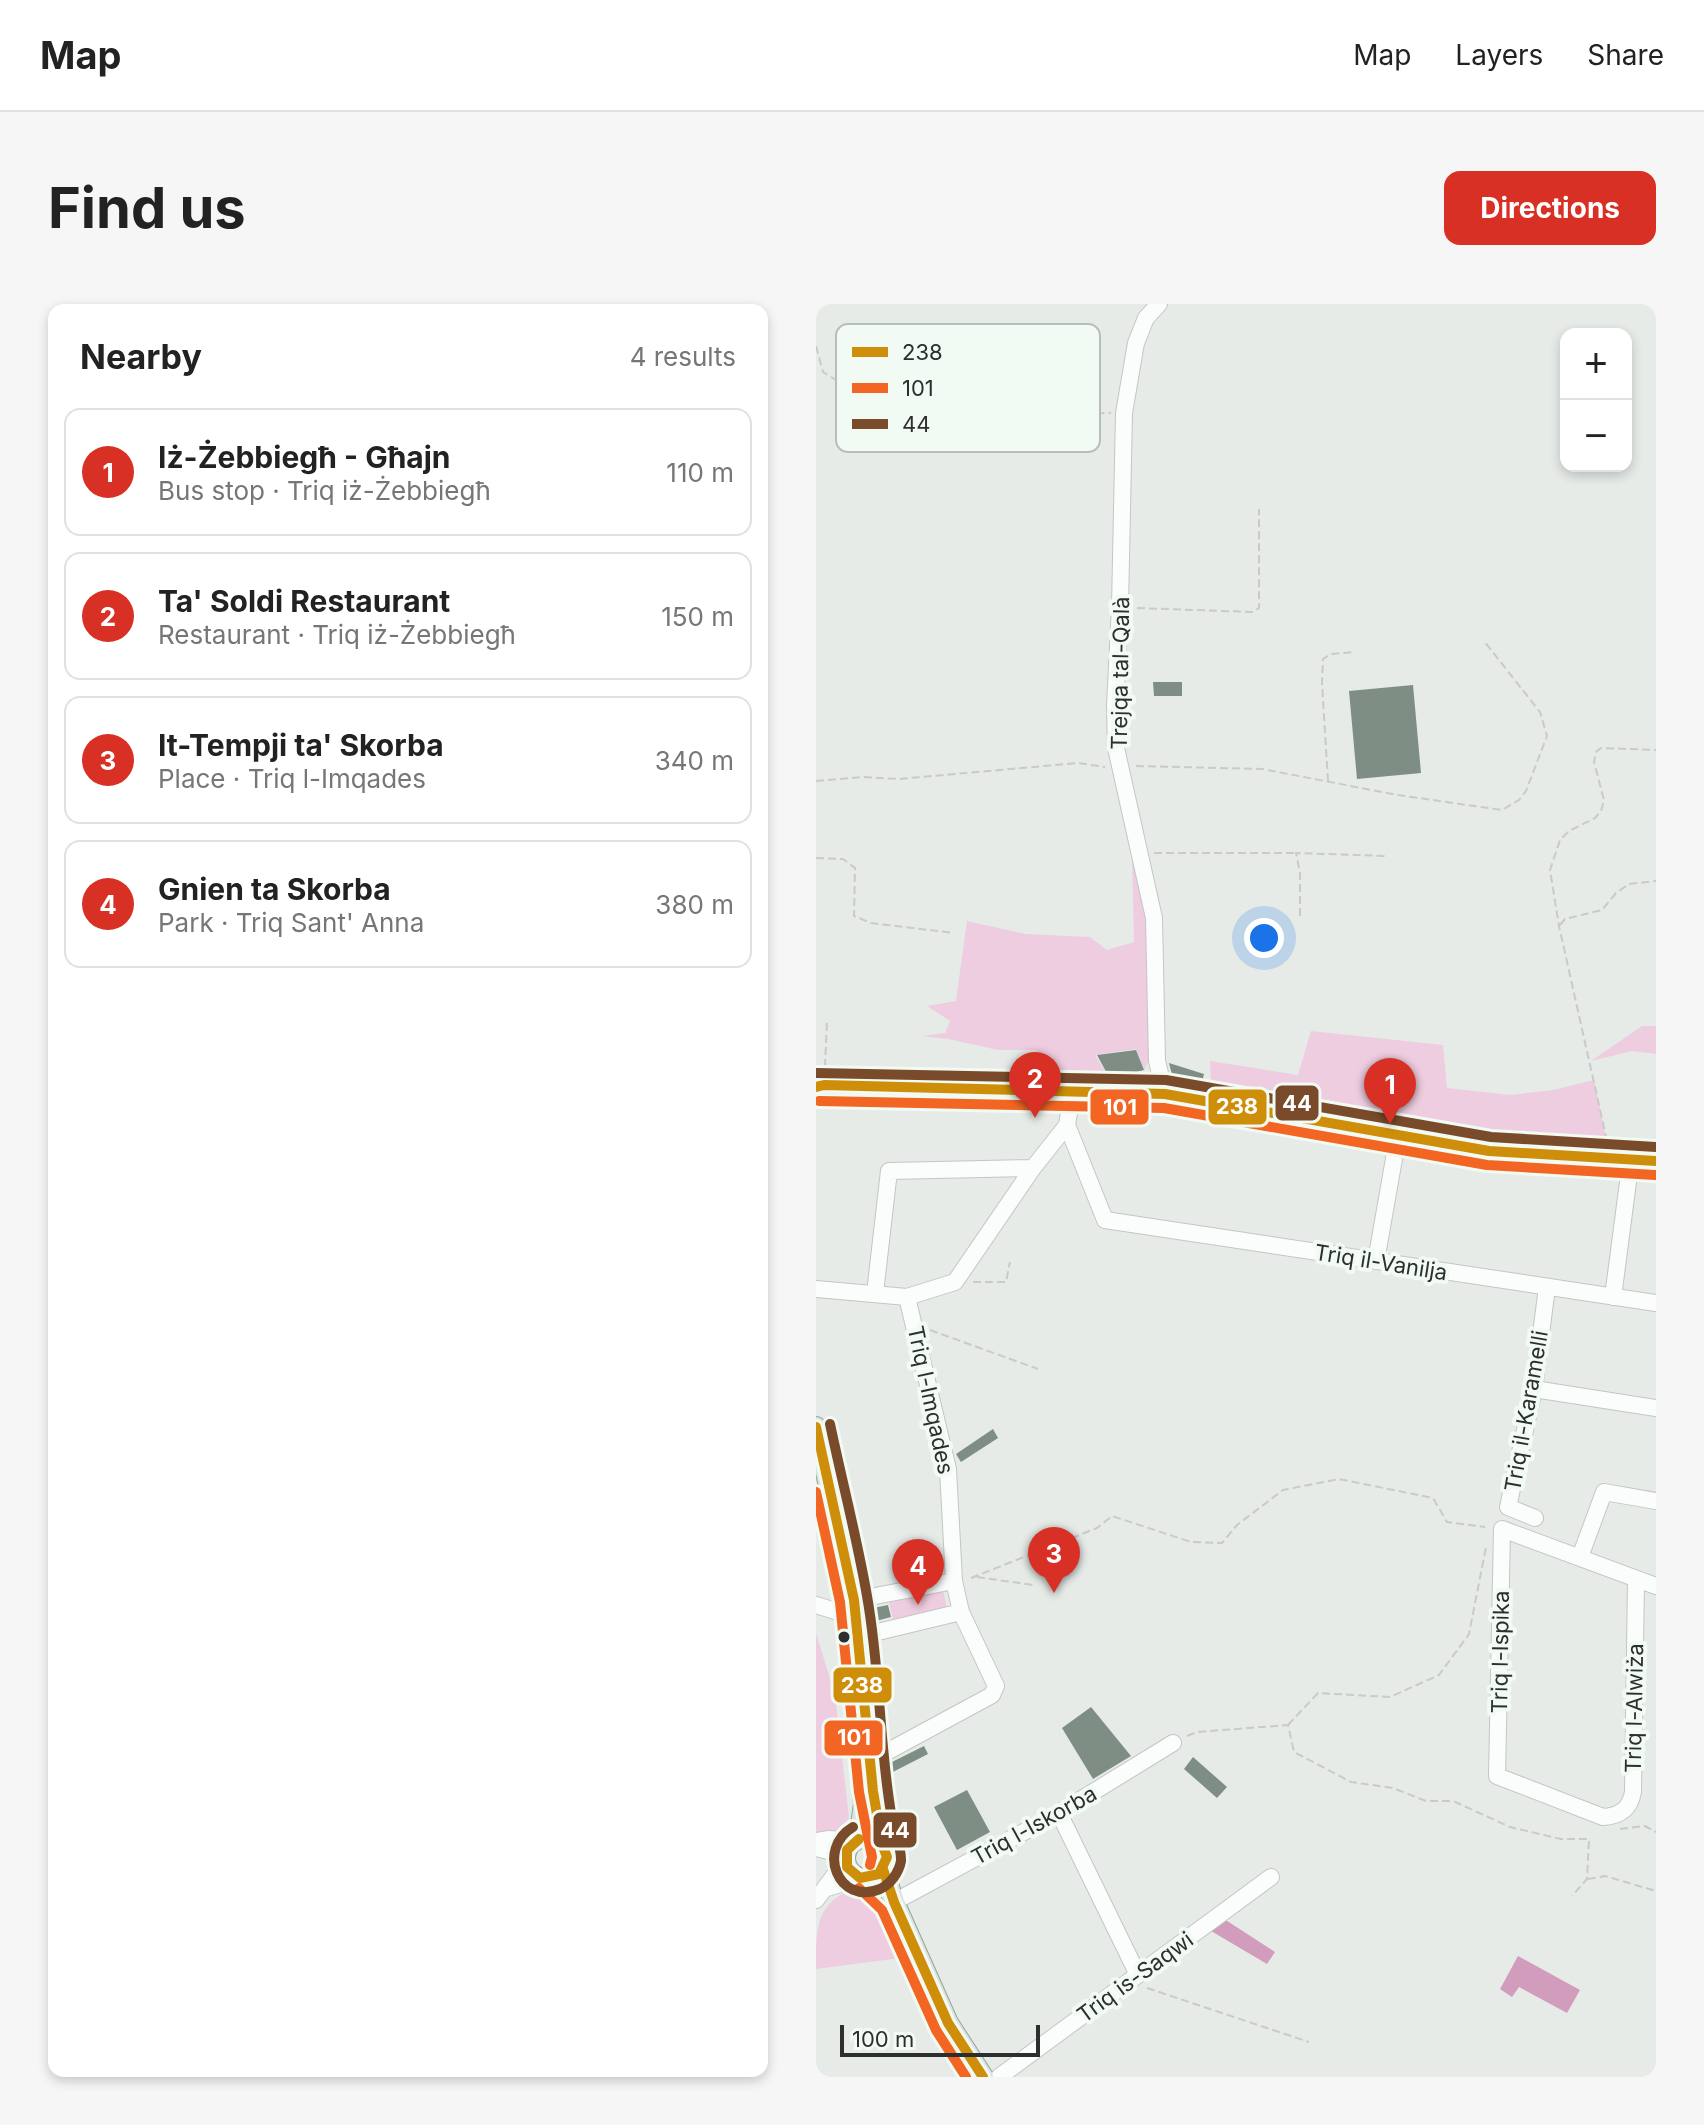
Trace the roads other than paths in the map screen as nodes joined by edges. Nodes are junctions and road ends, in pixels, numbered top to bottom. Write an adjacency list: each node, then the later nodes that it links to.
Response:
1 (1159, 304): 4 (street, Trejqa tal-Qalà)
2 (819, 1085): 3 (main road)
3 (1073, 1090): 4 (main road); 5 (street)
4 (1165, 1094): 6 (main road)
5 (1067, 1125): 9 (street); 10 (street, Triq il-Vanilja)
6 (1398, 1136): 7 (main road); 10 (street)
7 (1621, 1158): 8 (main road); 15 (street)
8 (1656, 1161)
9 (1033, 1168): 13 (street); 14 (street)
10 (1376, 1261): 11 (street, Triq il-Vanilja)
11 (1547, 1287): 15 (street, Triq il-Vanilja); 17 (street, Triq il-Karamelli)
12 (816, 1289): 13 (street)
13 (875, 1293): 14 (street)
14 (907, 1297): 25 (street, Triq l-Imqades)
15 (1613, 1297): 16 (street, Triq il-Vanilja)
16 (1656, 1303)
17 (1534, 1389): 18 (street); 22 (street, Triq il-Karamelli)
18 (1656, 1408)
19 (816, 1427): 28 (main road)
20 (816, 1466): 28 (main road)
21 (1656, 1501): 23 (street)
22 (1535, 1518)
23 (1580, 1557): 24 (street); 34 (street, Triq l-Ispika)
24 (1636, 1579): 26 (street); 34 (street, Triq l-Alwiża)
25 (954, 1581): 28 (street); 29 (street, Triq l-Imqades)
26 (1656, 1586)
27 (816, 1605): 28 (street)
28 (852, 1609): 30 (main road); 38 (main road)
29 (961, 1612): 30 (street); 32 (street, Triq l-Imqades)
30 (857, 1637): 32 (main road)
31 (1173, 1743): 33 (street, Triq l-Iskorba)
32 (870, 1761): 36 (main road)
33 (1059, 1813): 42 (street, Triq l-Iskorba); 43 (street)
34 (1603, 1817)
35 (816, 1841): 38 (street)
36 (882, 1844): 38 (main road); 39 (main road)
37 (816, 1848): 38 (street)
38 (851, 1849): 39 (main road); 41 (street)
39 (871, 1875): 41 (street); 42 (main road)
40 (1271, 1877): 43 (street, Triq is-Saqwi)
41 (819, 1895)
42 (894, 1902): 44 (main road)
43 (1133, 1978): 45 (street, Triq is-Saqwi)
44 (983, 2077)
45 (999, 2077)

